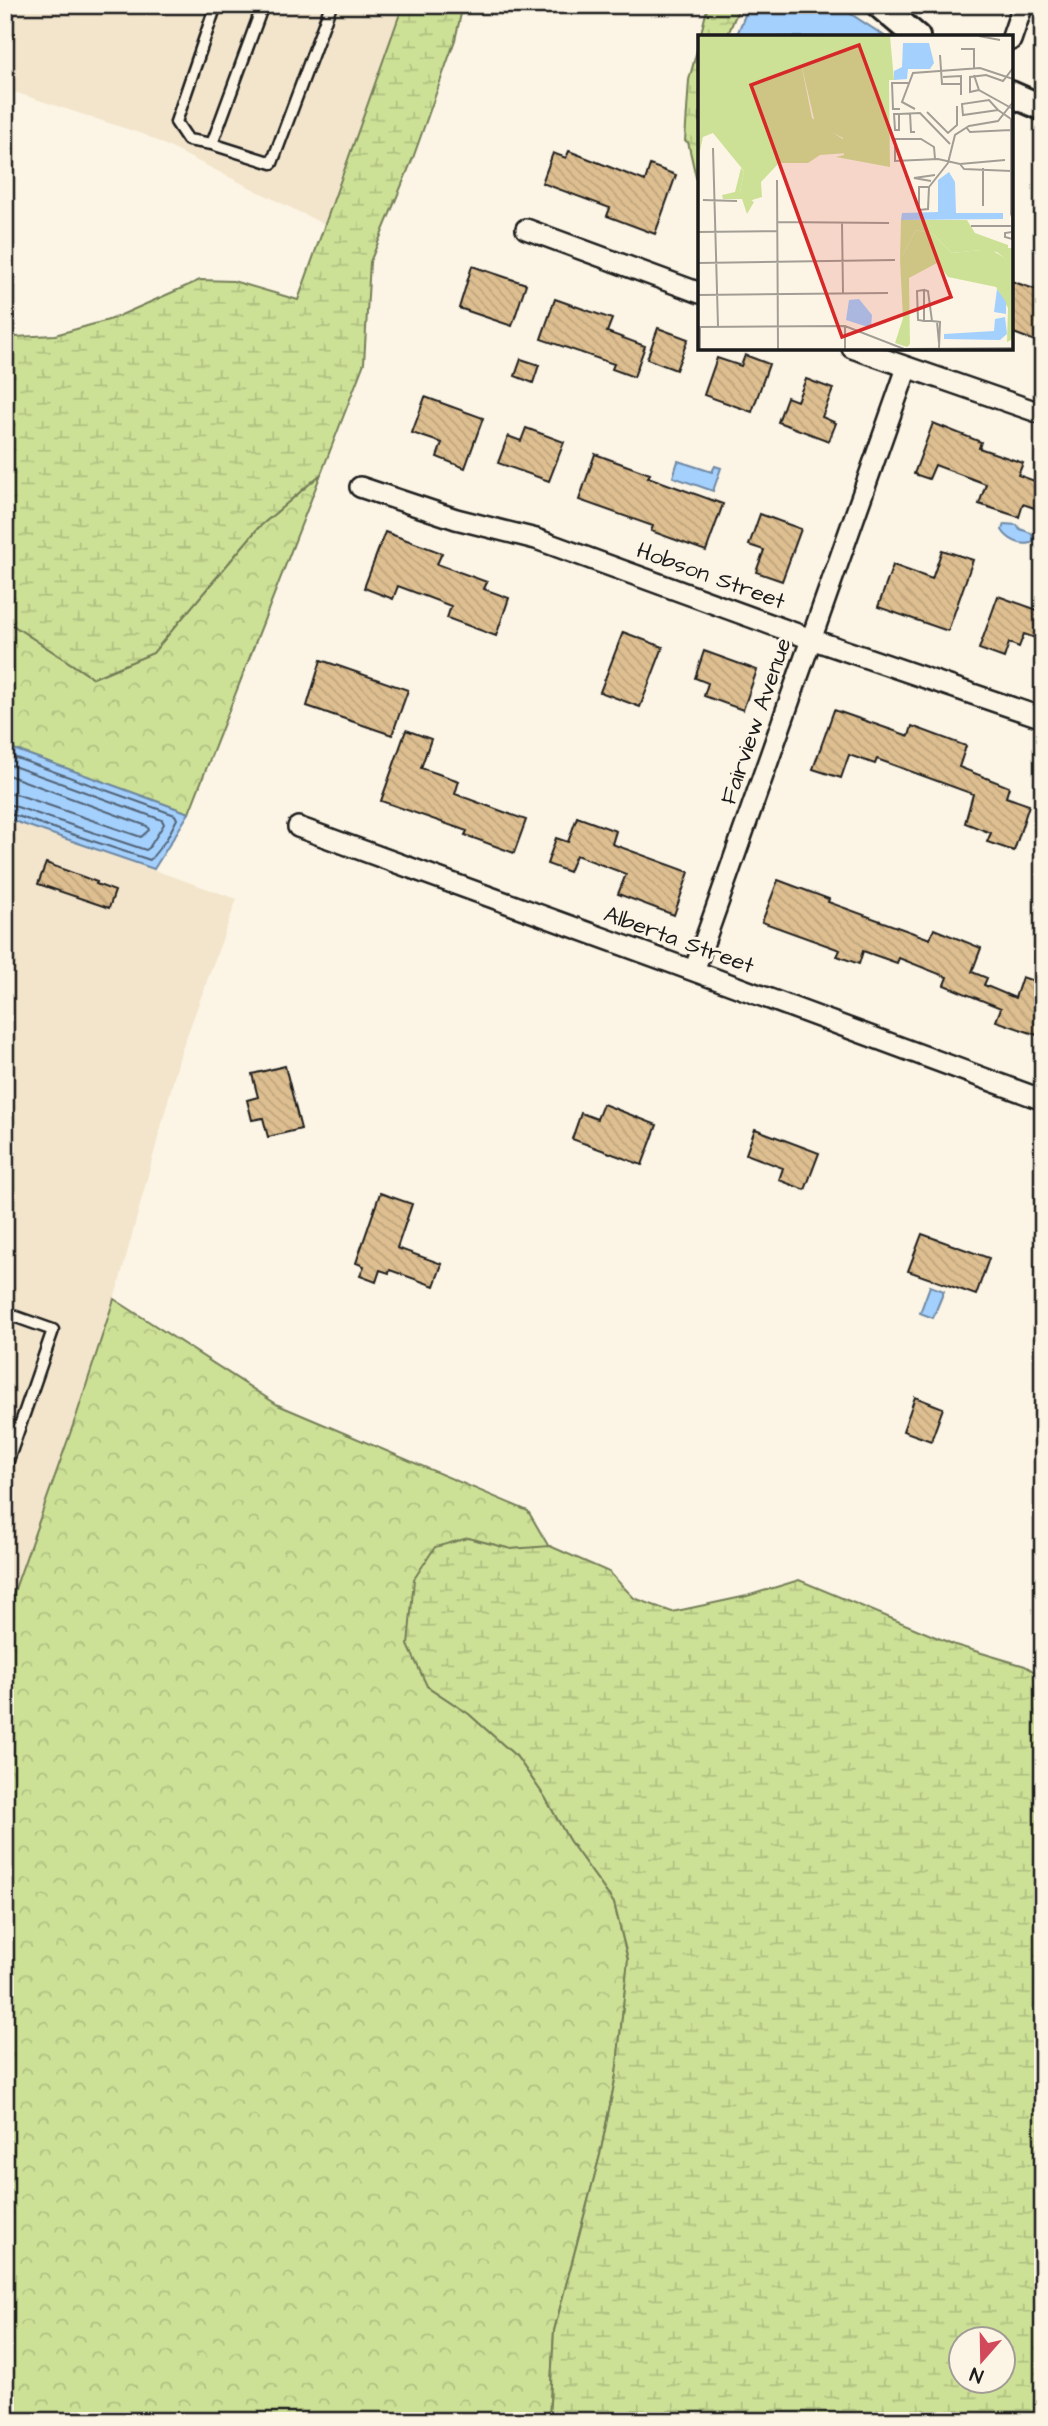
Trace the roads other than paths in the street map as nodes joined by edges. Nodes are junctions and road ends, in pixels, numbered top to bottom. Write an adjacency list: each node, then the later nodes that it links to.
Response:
1 (216, 5): 10 (lane)
2 (263, 5): 10 (lane)
3 (331, 5): 10 (lane)
4 (879, 5): 6 (street)
5 (1023, 5): 7 (street)
6 (914, 35)
7 (1013, 35)
8 (1013, 95): 9 (street)
9 (1043, 108)
10 (212, 144)
11 (526, 229): 12 (street)
12 (698, 292)
13 (858, 350): 14 (street)
14 (907, 368): 15 (street); 17 (street, Fairview Avenue)
15 (1043, 414)
16 (360, 487): 17 (street, Hobson Street)
17 (811, 639): 18 (street, Hobson Street); 20 (street, Fairview Avenue)
18 (1043, 718)
19 (298, 827): 20 (street, Alberta Street)
20 (694, 971): 21 (street, Alberta Street)
21 (1043, 1100)
22 (5, 1313): 23 (lane)
23 (5, 1469)

